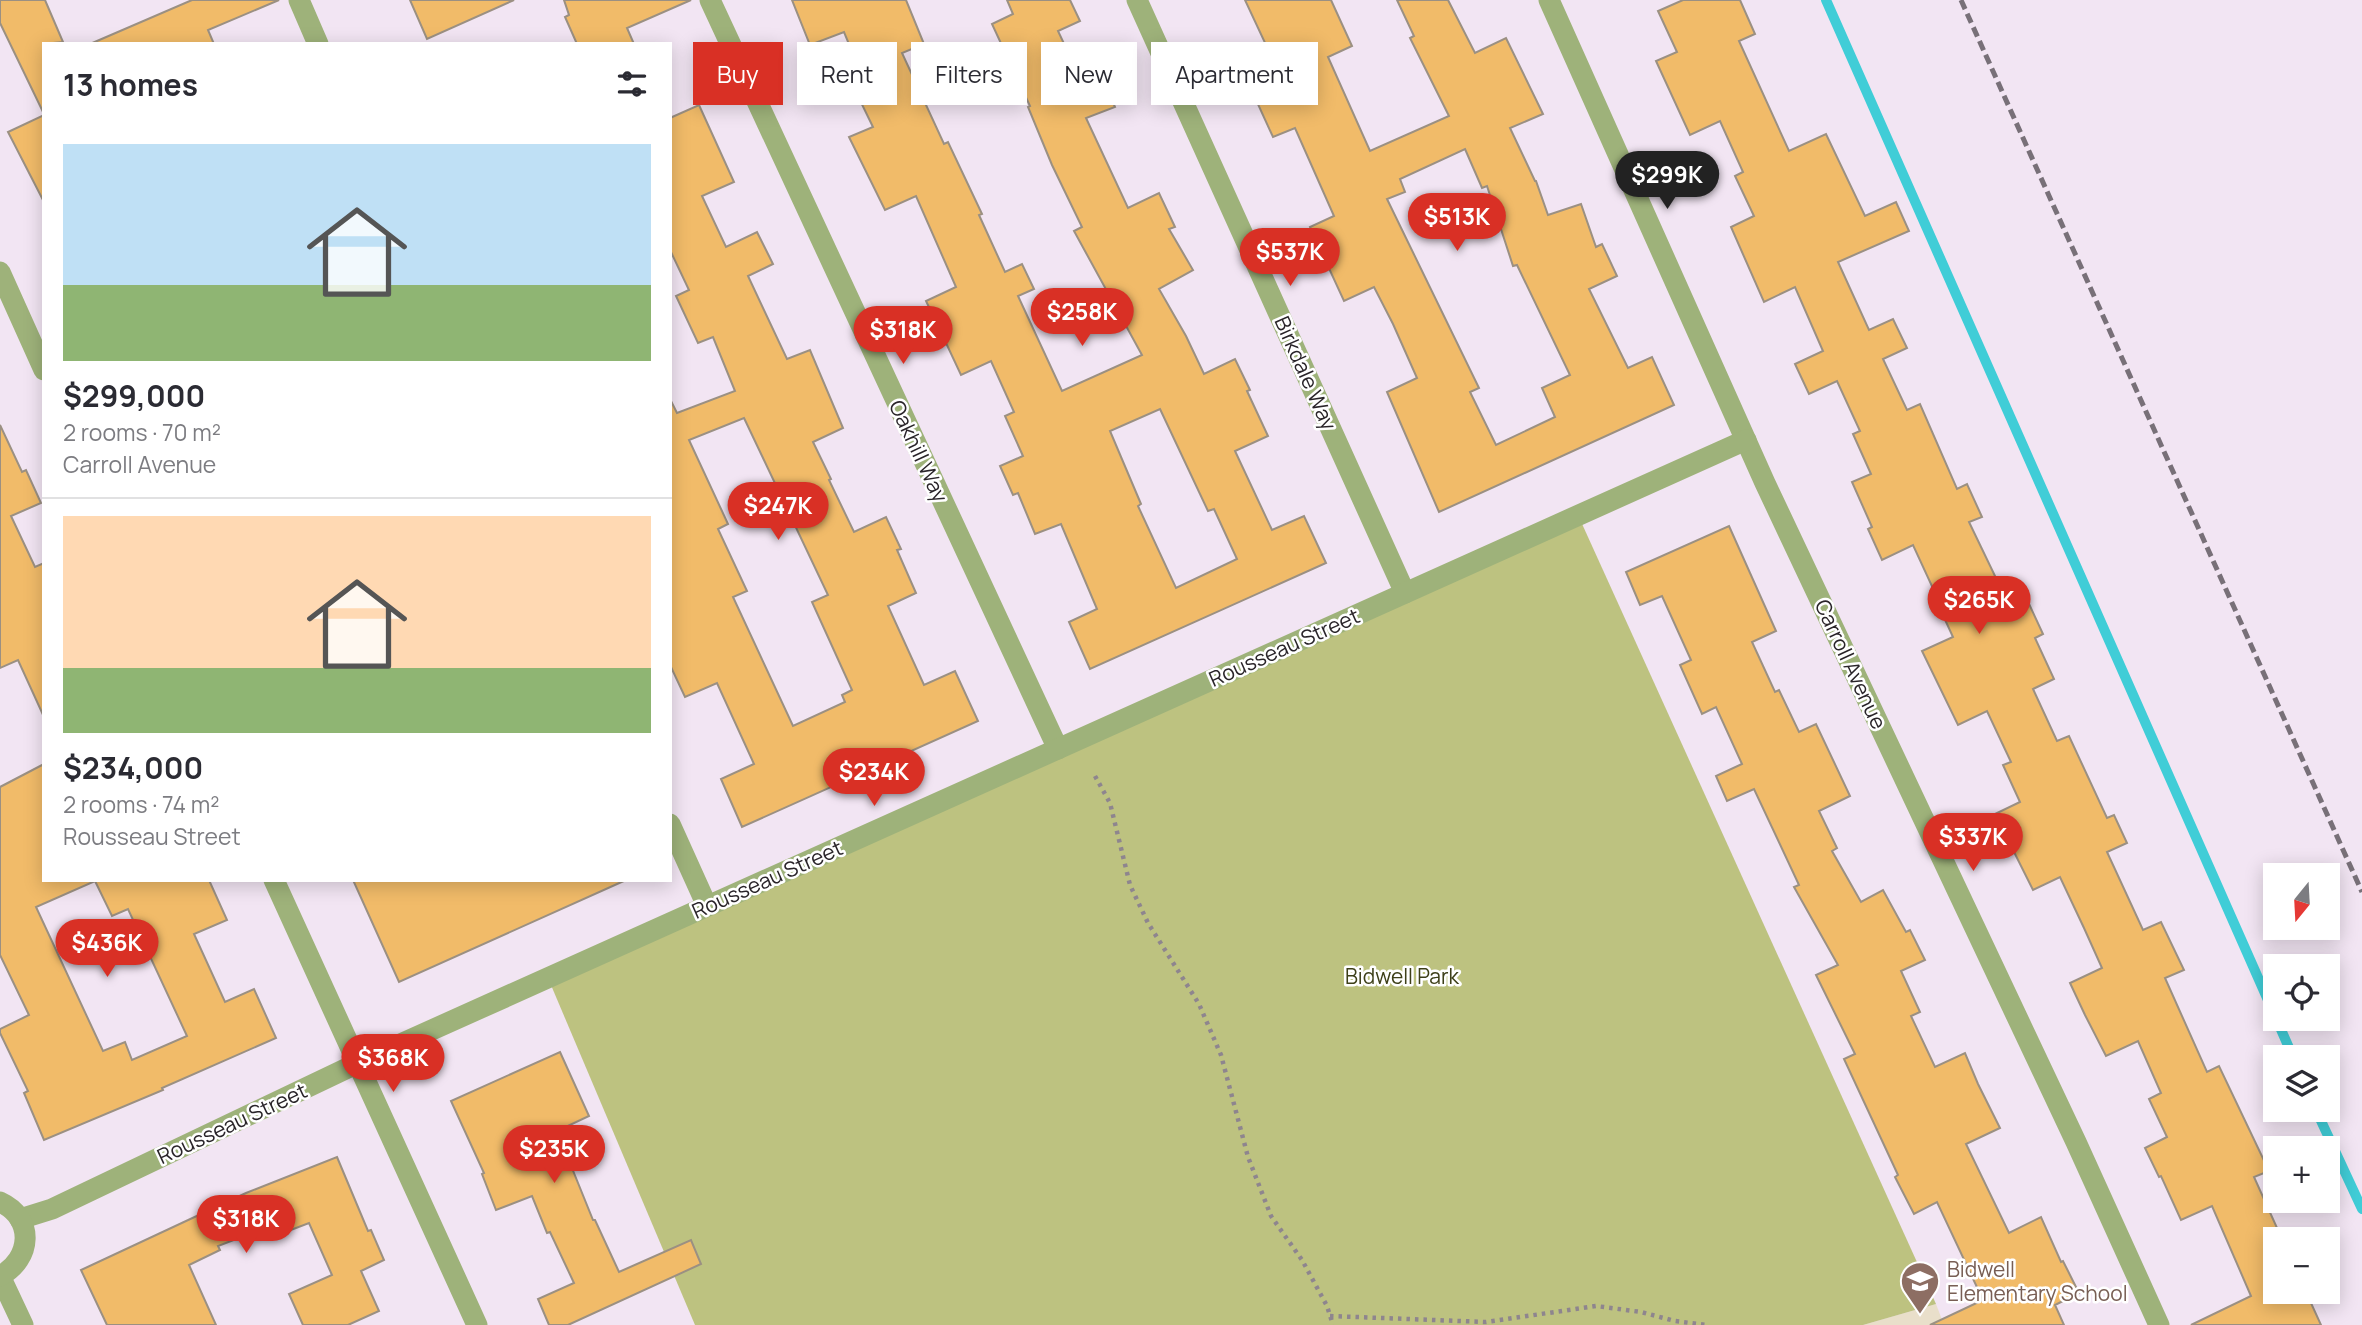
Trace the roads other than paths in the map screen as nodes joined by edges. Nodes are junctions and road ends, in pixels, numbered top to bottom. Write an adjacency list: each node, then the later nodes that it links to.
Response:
1 (299, 0): 5 (street)
2 (710, 0): 10 (street, Oakhill Way)
3 (1137, 0): 9 (street, Birkdale Way)
4 (1549, 0): 8 (street, Carroll Avenue)
5 (317, 42)
6 (0, 272): 7 (street)
7 (42, 366)
8 (1746, 440): 9 (street, Rousseau Street); 20 (street, Carroll Avenue)
9 (1405, 593): 10 (street, Rousseau Street)
10 (1058, 749): 13 (street, Rousseau Street)
11 (672, 828): 13 (street)
12 (275, 882): 14 (street)
13 (707, 906): 14 (street, Rousseau Street)
14 (356, 1064): 16 (street, Rousseau Street); 19 (street)
15 (0, 1202): 16 (street)
16 (20, 1220): 17 (street)
17 (0, 1276): 18 (street)
18 (23, 1325)
19 (477, 1325)
20 (2159, 1325)

